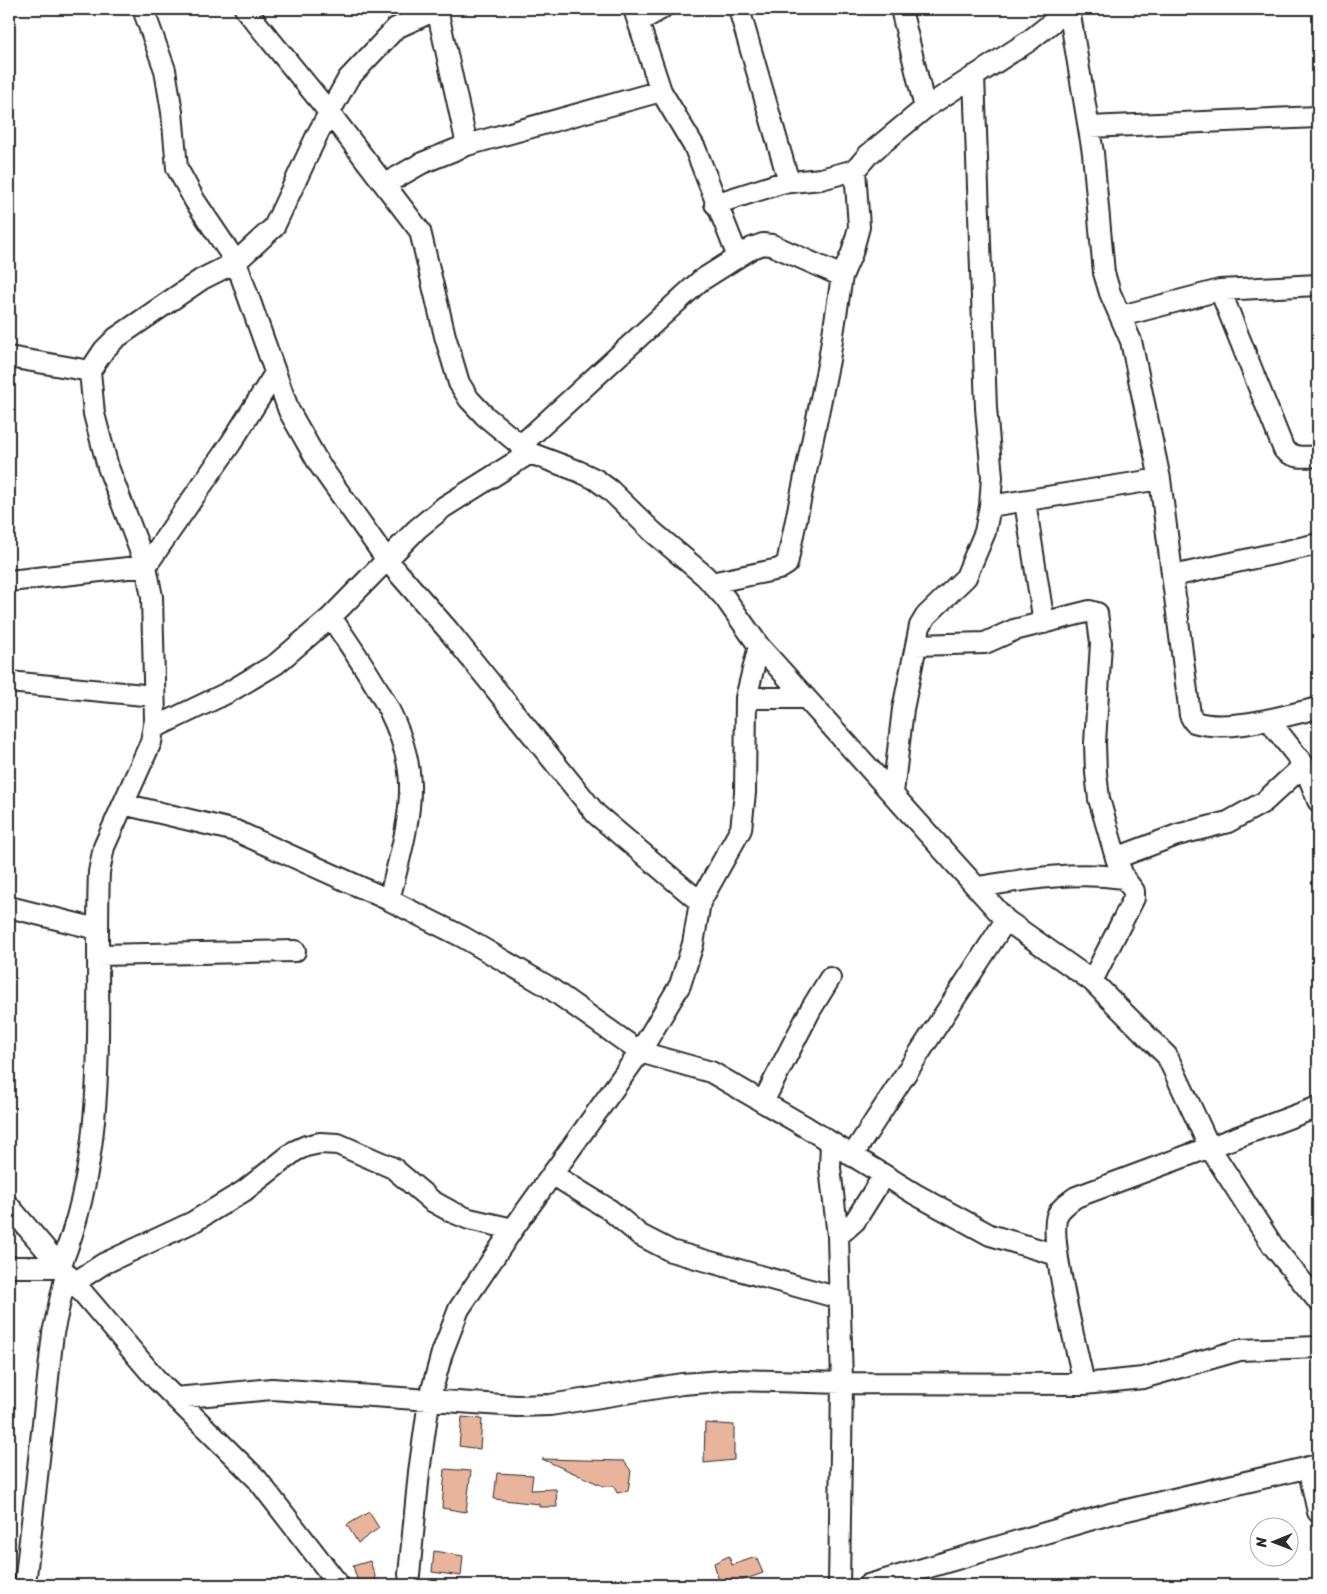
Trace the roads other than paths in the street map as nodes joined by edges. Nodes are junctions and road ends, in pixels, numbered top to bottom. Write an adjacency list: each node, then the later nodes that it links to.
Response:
1 (143, 9): 21 (street)
2 (245, 9): 12 (street)
3 (438, 9): 12 (street); 15 (street)
4 (661, 9): 8 (street)
5 (739, 9): 17 (street)
6 (901, 9): 11 (street)
7 (1069, 9): 9 (street); 14 (street)
8 (636, 15): 10 (street)
9 (974, 76): 11 (street); 33 (street)
10 (661, 91): 15 (street); 19 (street)
11 (925, 108): 16 (street)
12 (329, 112): 18 (street); 21 (street)
13 (1318, 117): 14 (street)
14 (1089, 127): 25 (street)
15 (467, 145): 18 (street)
16 (855, 170): 17 (street); 22 (street)
17 (789, 182): 19 (street)
18 (385, 184): 29 (street)
19 (715, 204): 20 (street)
20 (738, 257): 22 (street); 29 (street)
21 (236, 262): 27 (street); 28 (street)
22 (842, 276): 39 (street)
23 (1318, 285): 24 (street)
24 (1220, 290): 25 (street); 30 (street)
25 (1121, 316): 31 (street)
26 (9, 357): 27 (street)
27 (90, 371): 36 (street)
28 (274, 375): 35 (street); 36 (street)
29 (526, 449): 35 (street); 39 (street)
30 (1318, 456)
31 (1160, 479): 32 (street); 37 (street)
32 (1025, 502): 33 (street); 41 (street)
33 (990, 506): 42 (street)
34 (1318, 544): 37 (street)
35 (387, 560): 40 (street); 59 (street)
36 (146, 566): 38 (street); 45 (street)
37 (1173, 576): 49 (street)
38 (9, 581)
39 (711, 583): 43 (street)
40 (331, 617): 50 (street); 58 (street)
41 (1044, 623): 42 (street); 55 (street)
42 (916, 645): 52 (street)
43 (759, 646): 46 (street); 47 (street)
44 (9, 682): 45 (street)
45 (154, 696): 50 (street)
46 (746, 698): 47 (street); 59 (street)
47 (806, 698): 52 (street)
48 (1318, 708): 49 (street)
49 (1272, 719): 51 (street)
50 (154, 728): 54 (street)
51 (1304, 765): 53 (street); 55 (street)
52 (893, 793): 57 (street)
53 (1318, 801)
54 (122, 804): 58 (street); 62 (street)
55 (1116, 858): 56 (street)
56 (1124, 878): 57 (street); 66 (street)
57 (978, 887): 61 (street)
58 (389, 900): 67 (street)
59 (700, 902): 67 (street)
60 (9, 907): 62 (street)
61 (1006, 920): 66 (street); 72 (street)
62 (97, 929): 64 (street)
63 (295, 951): 64 (street)
64 (98, 955): 80 (street)
65 (830, 978): 68 (street)
66 (1092, 981): 71 (street)
67 (640, 1052): 68 (street); 73 (street)
68 (763, 1102): 70 (street)
69 (1318, 1107): 71 (street)
70 (831, 1143): 72 (street); 77 (street)
71 (1210, 1148): 78 (street); 82 (street)
72 (852, 1156): 74 (street)
73 (552, 1174): 76 (street); 81 (street)
74 (884, 1176): 77 (street); 78 (street)
75 (9, 1206): 80 (street)
76 (513, 1229): 80 (street); 87 (street)
77 (838, 1236): 81 (street)
78 (1057, 1255): 85 (street)
79 (9, 1267): 80 (street)
80 (67, 1275): 86 (street); 91 (street)
81 (839, 1298): 84 (street)
82 (1318, 1301)
83 (1318, 1347): 85 (street)
84 (842, 1383): 85 (street); 87 (street); 93 (street)
85 (1084, 1384)
86 (175, 1398): 87 (street); 92 (street)
87 (429, 1401): 90 (street)
88 (1313, 1466): 89 (street); 94 (street)
89 (1318, 1512)
90 (410, 1576)
91 (25, 1585)
92 (339, 1585)
93 (839, 1585)
94 (868, 1585)

